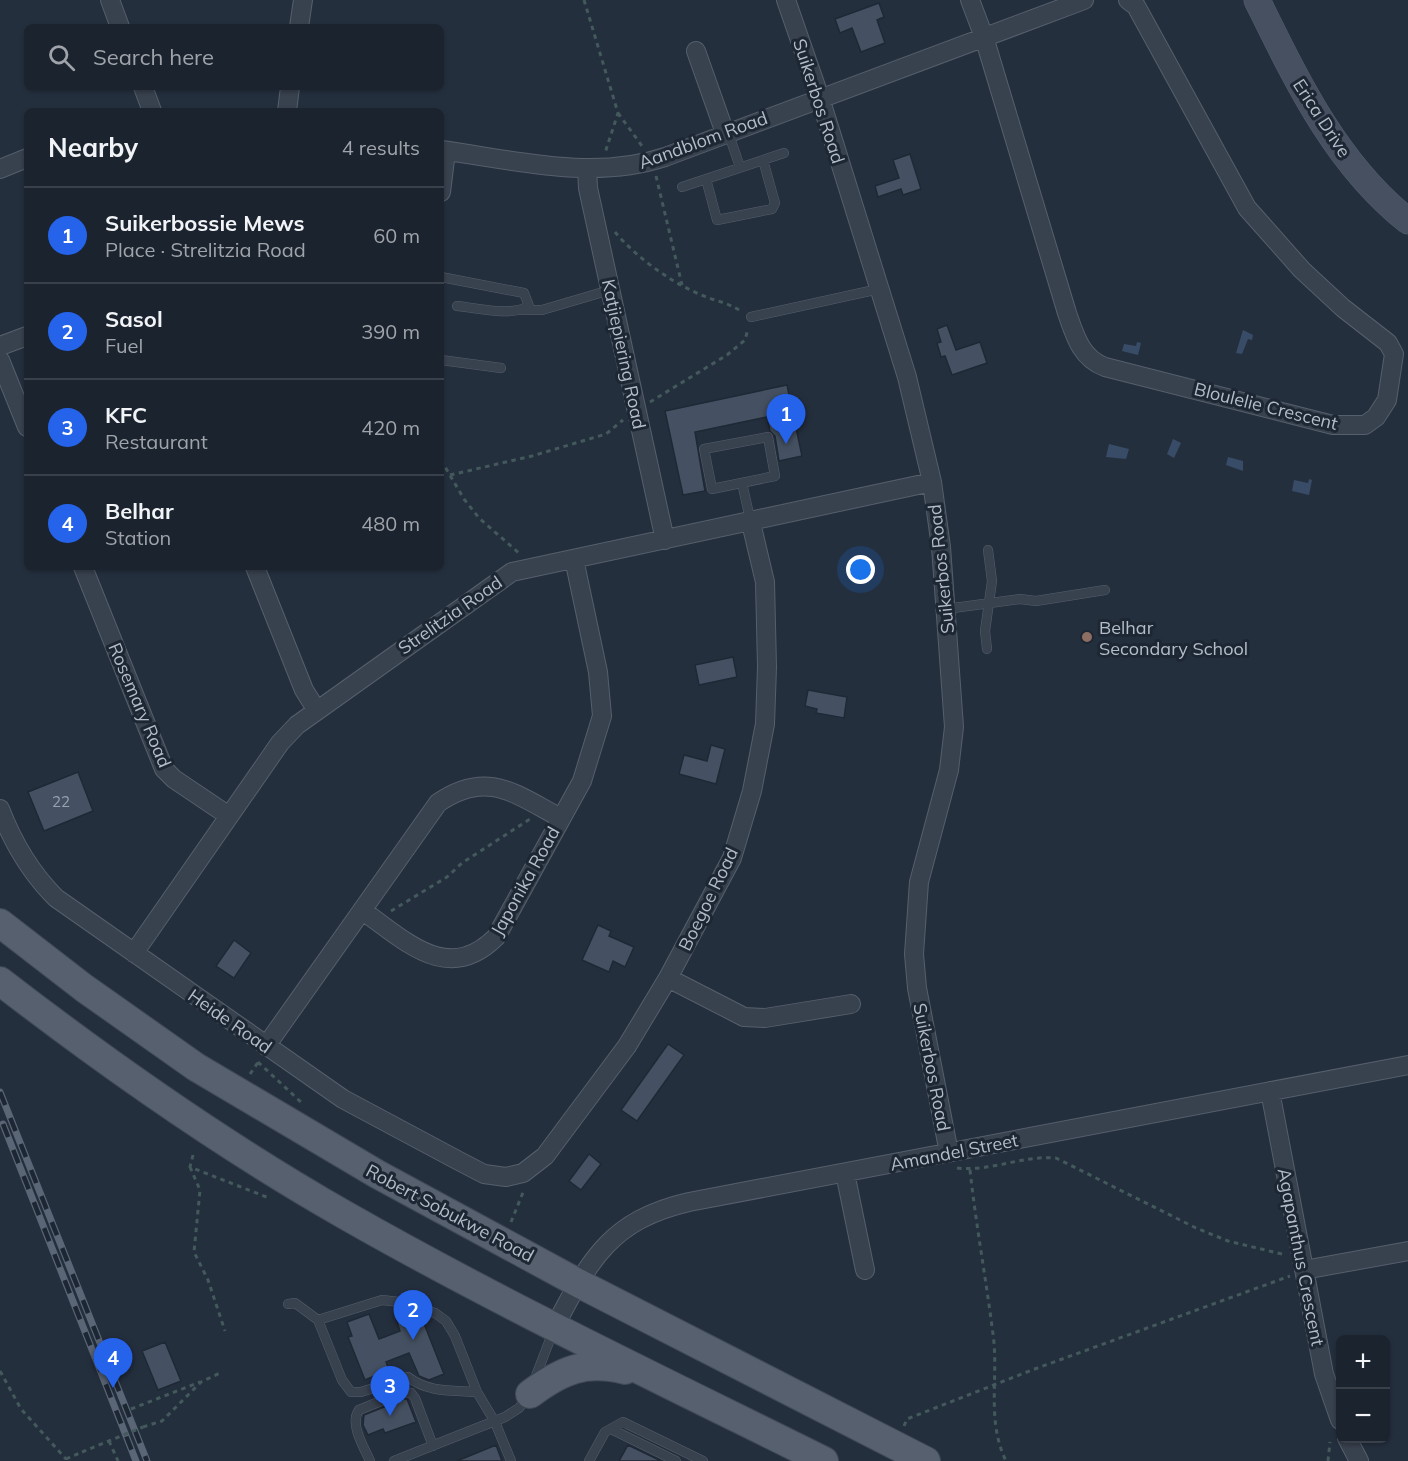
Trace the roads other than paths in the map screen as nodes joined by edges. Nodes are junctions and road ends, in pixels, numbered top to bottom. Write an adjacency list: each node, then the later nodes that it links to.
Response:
1 (110, 0): 8 (street)
2 (303, 0): 9 (street)
3 (786, 0): 14 (street, Suikerbos Road)
4 (970, 0): 10 (street)
5 (1084, 0): 10 (street)
6 (1128, 0): 10 (street, Bloulelie Crescent)
7 (1257, 0): 27 (main road, Erica Drive)
8 (119, 24)
9 (299, 24)
10 (984, 37): 14 (street)
11 (696, 51): 17 (street)
12 (144, 90): 15 (street)
13 (290, 90): 16 (street)
14 (820, 98): 17 (street, Aandblom Road); 29 (street, Suikerbos Road)
15 (151, 108)
16 (287, 108)
17 (726, 133): 22 (street, Aandblom Road); 23 (lane)
18 (444, 151): 22 (street, Aandblom Road)
19 (784, 153): 21 (lane)
20 (24, 159): 24 (street)
21 (763, 160): 23 (lane); 25 (lane)
22 (595, 164): 30 (street, Katjiepiering Road)
23 (740, 168): 25 (lane)
24 (0, 169)
25 (706, 179): 26 (lane)
26 (682, 187)
27 (1408, 221)
28 (444, 278): 32 (lane)
29 (879, 289): 33 (lane); 40 (street, Suikerbos Road)
30 (610, 290): 32 (lane); 43 (street, Katjiepiering Road)
31 (457, 306): 32 (lane)
32 (522, 310)
33 (751, 317)
34 (24, 337): 35 (street)
35 (0, 346)
36 (0, 360): 39 (street)
37 (444, 360): 38 (lane)
38 (501, 368)
39 (24, 420)
40 (932, 482): 42 (street, Strelitzia Road); 50 (street, Suikerbos Road)
41 (742, 483): 41 (lane); 42 (lane)
42 (751, 523): 43 (street, Strelitzia Road); 59 (street, Boegoe Road)
43 (664, 540): 45 (street, Strelitzia Road)
44 (988, 550): 49 (lane)
45 (574, 560): 52 (street, Strelitzia Road); 55 (street, Japonika Road)
46 (84, 570): 54 (street, Rosemary Road)
47 (256, 570): 52 (street)
48 (1105, 590): 49 (lane)
49 (988, 603): 50 (lane); 51 (lane)
50 (946, 609): 65 (street, Suikerbos Road)
51 (987, 650)
52 (316, 709): 54 (street, Strelitzia Road)
53 (0, 809): 58 (street, Heide Road)
54 (230, 816): 58 (street, Strelitzia Road)
55 (561, 818): 56 (street, Japonika Road); 56 (street, Japonika Road)
56 (363, 911): 62 (street, Japonika Road)
57 (0, 923): 71 (main road, Robert Sobukwe Road)
58 (134, 953): 62 (street, Heide Road)
59 (668, 978): 61 (street); 67 (street, Boegoe Road)
60 (0, 981): 74 (main road)
61 (851, 1004)
62 (262, 1054): 67 (street, Heide Road)
63 (1408, 1065): 64 (street, Amandel Street)
64 (1270, 1091): 65 (street, Amandel Street); 70 (street, Agapanthus Crescent)
65 (949, 1153): 66 (street, Amandel Street)
66 (845, 1173): 69 (street); 71 (street, Amandel Street)
67 (506, 1177)
68 (1408, 1251): 70 (street)
69 (865, 1270)
70 (1304, 1270): 78 (street, Agapanthus Crescent)
71 (578, 1283): 74 (street, Amandel Street); 92 (main road, Robert Sobukwe Road)
72 (288, 1304): 73 (lane)
73 (318, 1320): 76 (lane); 76 (lane)
74 (555, 1326): 75 (main road); 77 (lane)
75 (657, 1378): 77 (main road); 91 (main road)
76 (477, 1392): 79 (lane)
77 (530, 1394): 79 (lane)
78 (1336, 1406)
79 (495, 1422): 82 (lane); 87 (lane)
80 (611, 1429): 88 (lane); 89 (lane); 90 (lane)
81 (1350, 1443): 93 (street)
82 (433, 1446): 83 (lane); 84 (lane)
83 (419, 1451): 85 (lane); 86 (lane)
84 (370, 1461)
85 (394, 1461)
86 (423, 1461)
87 (511, 1461)
88 (589, 1461)
89 (676, 1461)
90 (703, 1461)
91 (824, 1461)
92 (926, 1461)
93 (1359, 1461)

